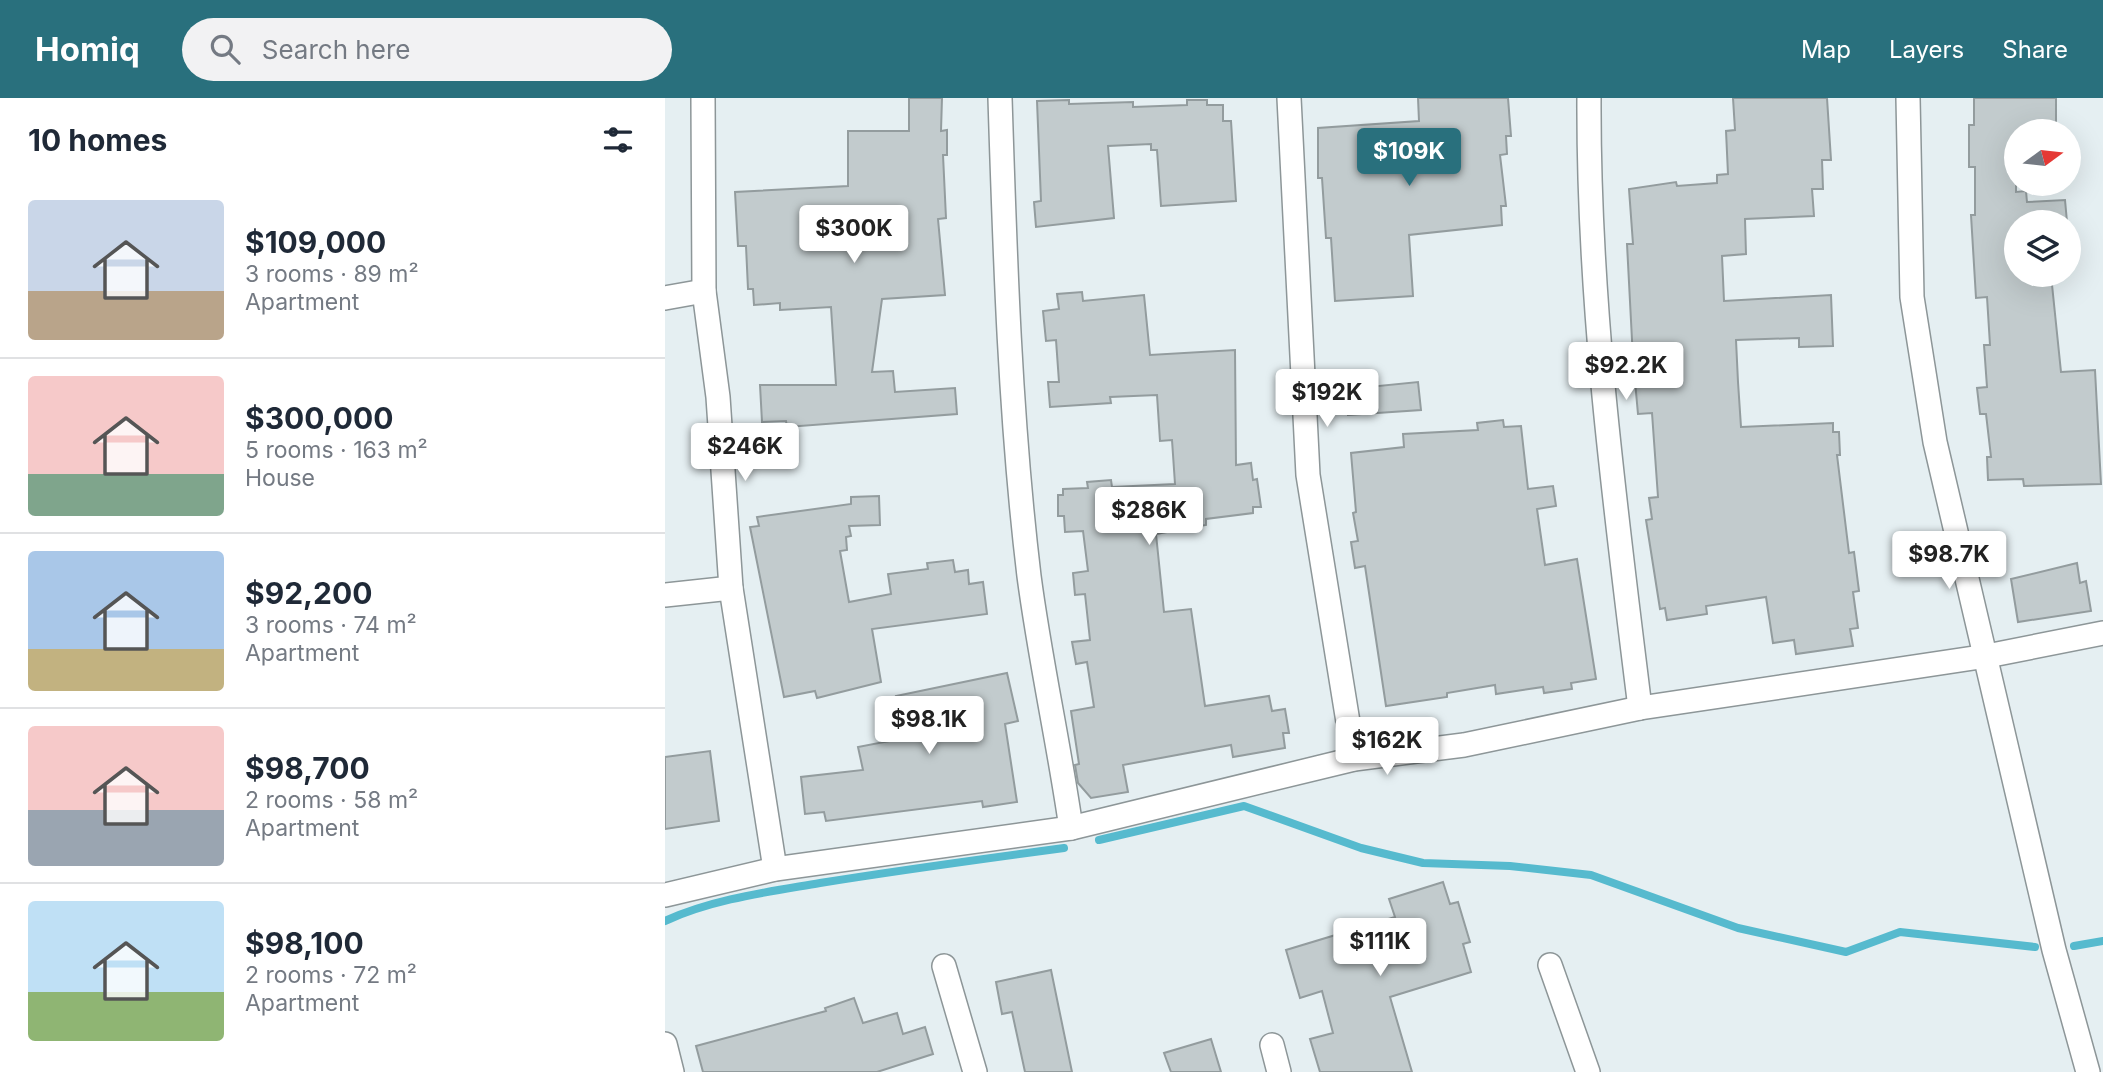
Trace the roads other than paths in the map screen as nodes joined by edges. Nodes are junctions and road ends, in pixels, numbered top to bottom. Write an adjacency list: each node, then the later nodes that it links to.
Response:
1 (703, 98): 6 (street)
2 (1000, 98): 14 (street)
3 (1289, 98): 13 (street)
4 (1589, 98): 12 (street)
5 (1908, 98): 11 (street)
6 (704, 291): 7 (street); 8 (street)
7 (665, 298)
8 (731, 588): 9 (street); 15 (street)
9 (665, 595)
10 (2103, 633): 11 (street)
11 (1987, 656): 12 (street); 25 (street)
12 (1640, 708): 13 (street)
13 (1354, 759): 14 (street)
14 (1071, 828): 15 (street)
15 (775, 869): 16 (street)
16 (665, 895)
17 (1550, 965): 24 (street)
18 (944, 966): 22 (street)
19 (665, 1044): 21 (street)
20 (1272, 1045): 23 (street)
21 (672, 1072)
22 (975, 1072)
23 (1279, 1072)
24 (1588, 1072)
25 (2088, 1072)

